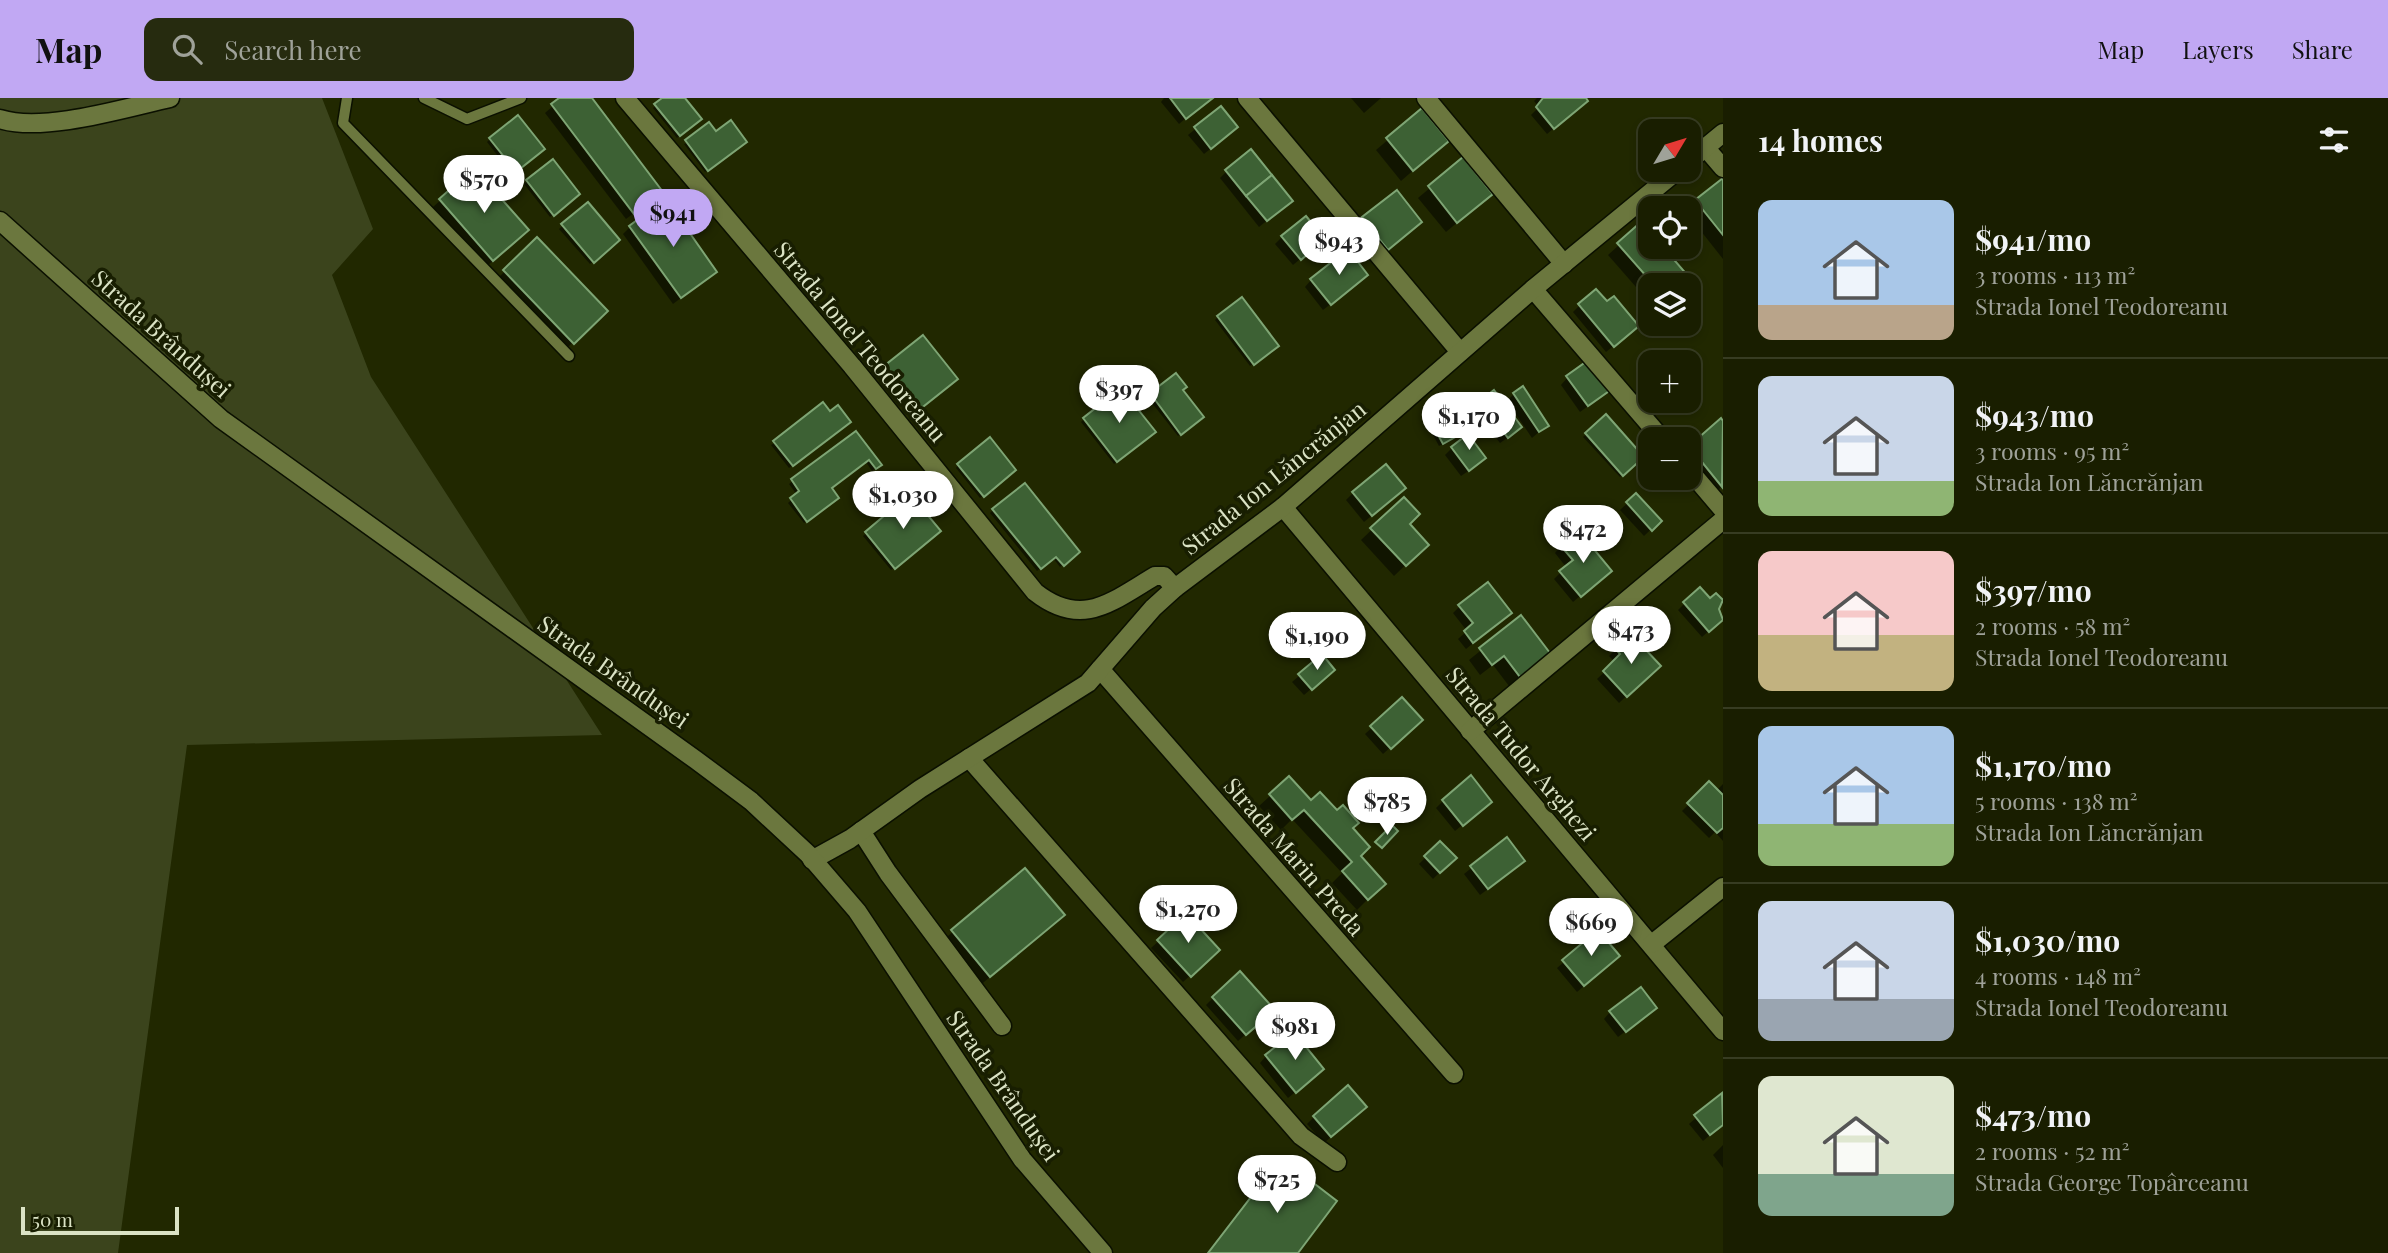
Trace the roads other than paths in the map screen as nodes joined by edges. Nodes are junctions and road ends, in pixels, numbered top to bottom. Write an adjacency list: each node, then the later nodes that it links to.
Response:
1 (170, 98): 8 (street)
2 (347, 98): 18 (lane)
3 (424, 98): 4 (lane)
4 (521, 98)
5 (625, 98): 24 (street, Strada Ionel Teodoreanu)
6 (1247, 98): 17 (street)
7 (1426, 98): 15 (street)
8 (0, 118)
9 (1723, 133): 10 (street)
10 (1705, 147): 11 (street); 12 (street)
11 (1701, 150)
12 (1723, 168)
13 (1663, 182): 15 (street, Strada Ion Lăncrănjan)
14 (0, 221): 29 (street, Strada Brândușei)
15 (1564, 264): 16 (street, Strada Ion Lăncrănjan)
16 (1533, 289): 17 (street, Strada Ion Lăncrănjan); 19 (street)
17 (1460, 352): 21 (street, Strada Ion Lăncrănjan)
18 (569, 356)
19 (1652, 427)
20 (1701, 484): 22 (street)
21 (1283, 507): 24 (street, Strada Ion Lăncrănjan); 26 (street, Strada Tudor Arghezi)
22 (1723, 510)
23 (1723, 520): 26 (street)
24 (1175, 588): 25 (street, Strada Ion Lăncrănjan)
25 (1100, 669): 27 (street, Strada Ion Lăncrănjan); 34 (street, Strada Marin Preda)
26 (1469, 731): 31 (street, Strada Tudor Arghezi)
27 (969, 758): 28 (street, Strada Ion Lăncrănjan); 35 (street)
28 (855, 835): 29 (street, Strada Ion Lăncrănjan); 32 (street)
29 (817, 865): 36 (street, Strada Brândușei)
30 (1723, 887): 31 (street)
31 (1652, 944): 33 (street, Strada Tudor Arghezi)
32 (1002, 1026)
33 (1723, 1031)
34 (1454, 1074)
35 (1337, 1162)
36 (1103, 1253)

